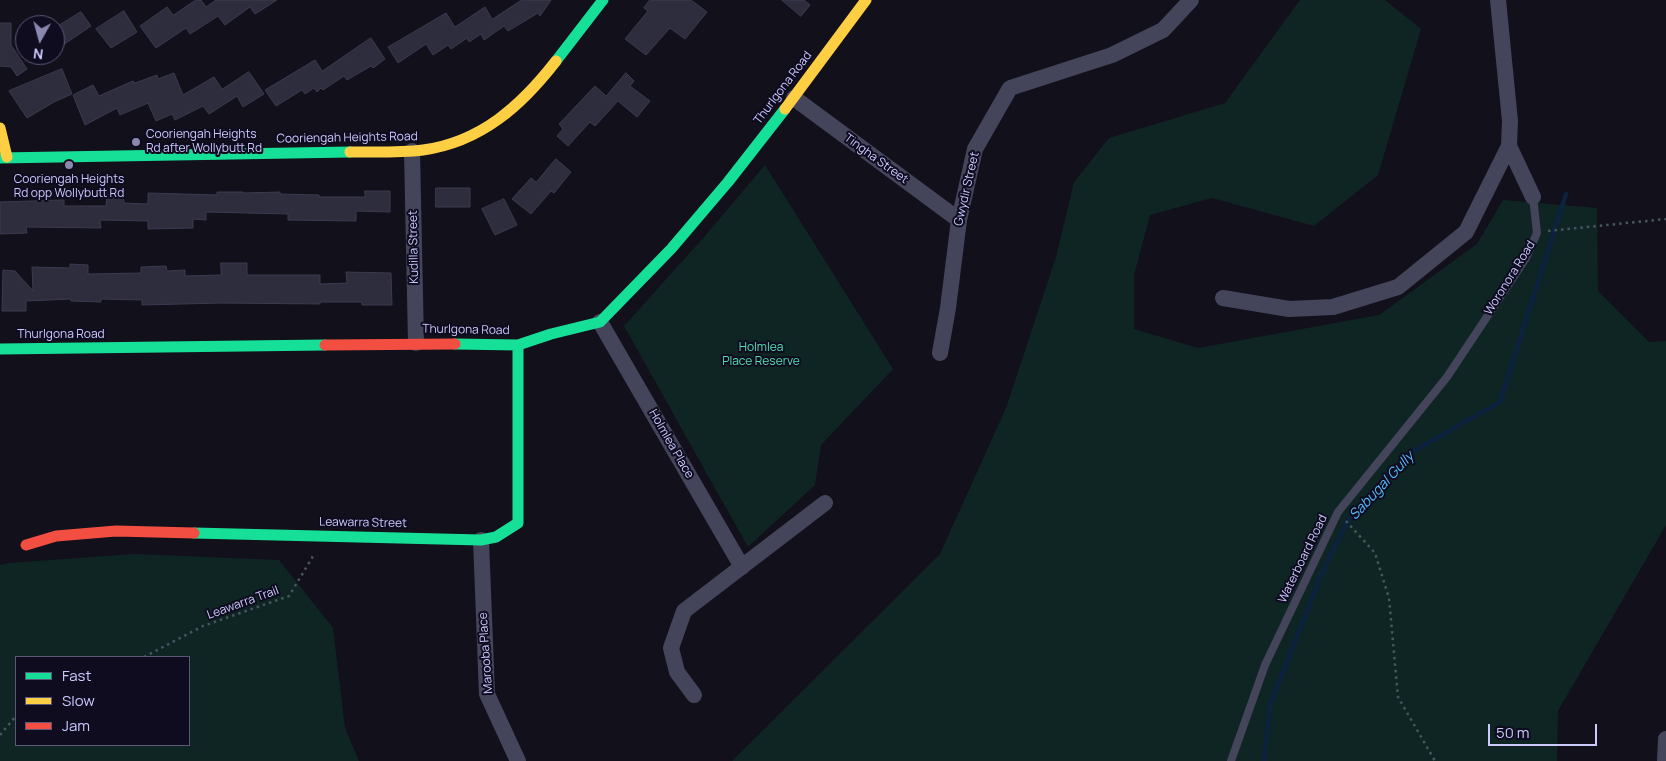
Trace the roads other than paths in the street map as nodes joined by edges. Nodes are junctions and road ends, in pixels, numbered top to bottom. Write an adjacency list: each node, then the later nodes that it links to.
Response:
1 (603, 0): 8 (street, Cooriengah Heights Road)
2 (866, 0): 5 (street, Thurlgona Road)
3 (1191, 0): 11 (street, Gwydir Street)
4 (1498, 0): 7 (street, Woronora Road)
5 (794, 98): 11 (street, Tingha Street); 13 (street, Thurlgona Road)
6 (0, 128): 9 (street)
7 (1509, 146): 10 (street, Woronora Road); 12 (street)
8 (412, 151): 9 (street, Cooriengah Heights Road); 14 (street, Kudilla Street)
9 (4, 158)
10 (1533, 197): 19 (lane, Woronora Road)
11 (959, 220): 17 (street, Gwydir Street)
12 (1223, 298)
13 (600, 322): 15 (street, Thurlgona Road); 22 (street, Holmlea Place)
14 (416, 343): 15 (street, Thurlgona Road); 16 (street, Thurlgona Road)
15 (518, 345): 20 (street, Leawarra Street)
16 (0, 349)
17 (940, 353)
18 (826, 503): 22 (street)
19 (1338, 512): 26 (lane, Waterboard Road)
20 (481, 540): 21 (street, Leawarra Street); 25 (street, Marooba Place)
21 (26, 545)
22 (742, 566): 23 (street)
23 (694, 695)
24 (1666, 740): 27 (street)
25 (518, 761)
26 (1231, 761)
27 (1665, 761)

